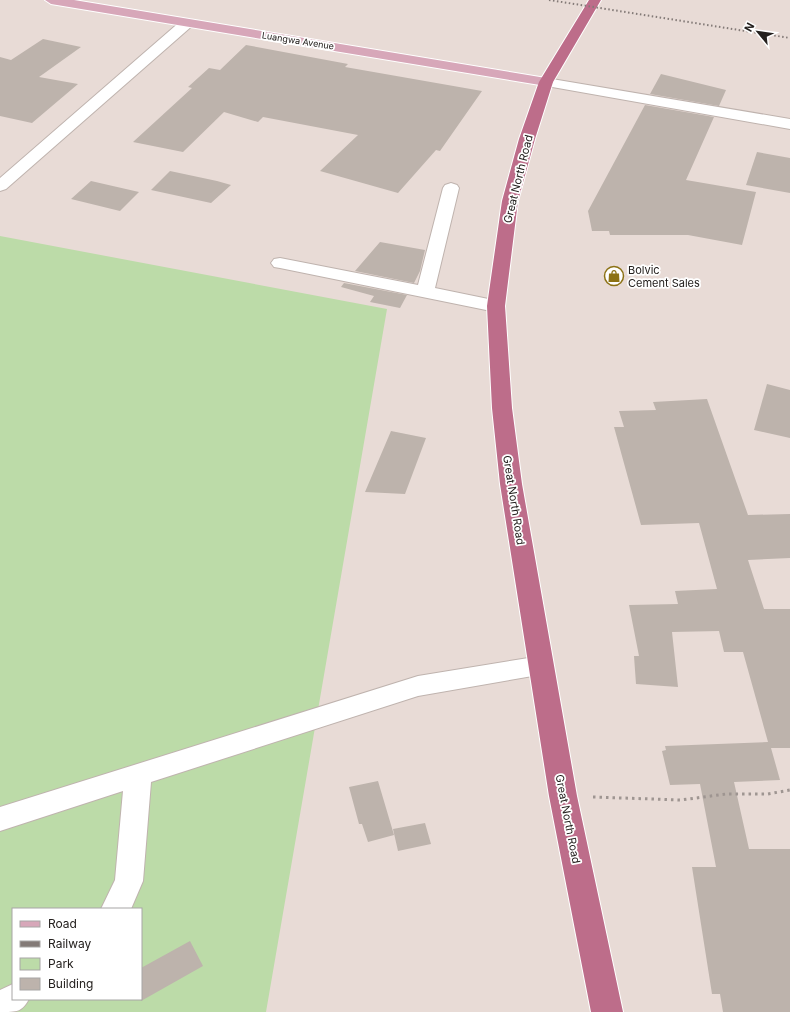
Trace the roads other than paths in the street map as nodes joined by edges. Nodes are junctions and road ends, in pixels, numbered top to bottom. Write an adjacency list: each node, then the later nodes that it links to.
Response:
1 (50, 0): 3 (main road, Luangwa Avenue)
2 (595, 0): 4 (highway, Great North Road)
3 (187, 23): 4 (main road, Luangwa Avenue); 6 (street)
4 (546, 82): 5 (street); 10 (highway, Great North Road)
5 (790, 124)
6 (0, 186)
7 (451, 188): 9 (street)
8 (280, 262): 9 (street)
9 (426, 292): 10 (street)
10 (496, 306): 11 (highway, Great North Road)
11 (542, 666): 12 (street); 17 (highway, Great North Road)
12 (138, 775): 13 (street); 14 (street)
13 (0, 819)
14 (116, 908)
15 (12, 1000): 16 (street)
16 (0, 1007)
17 (607, 1012)

